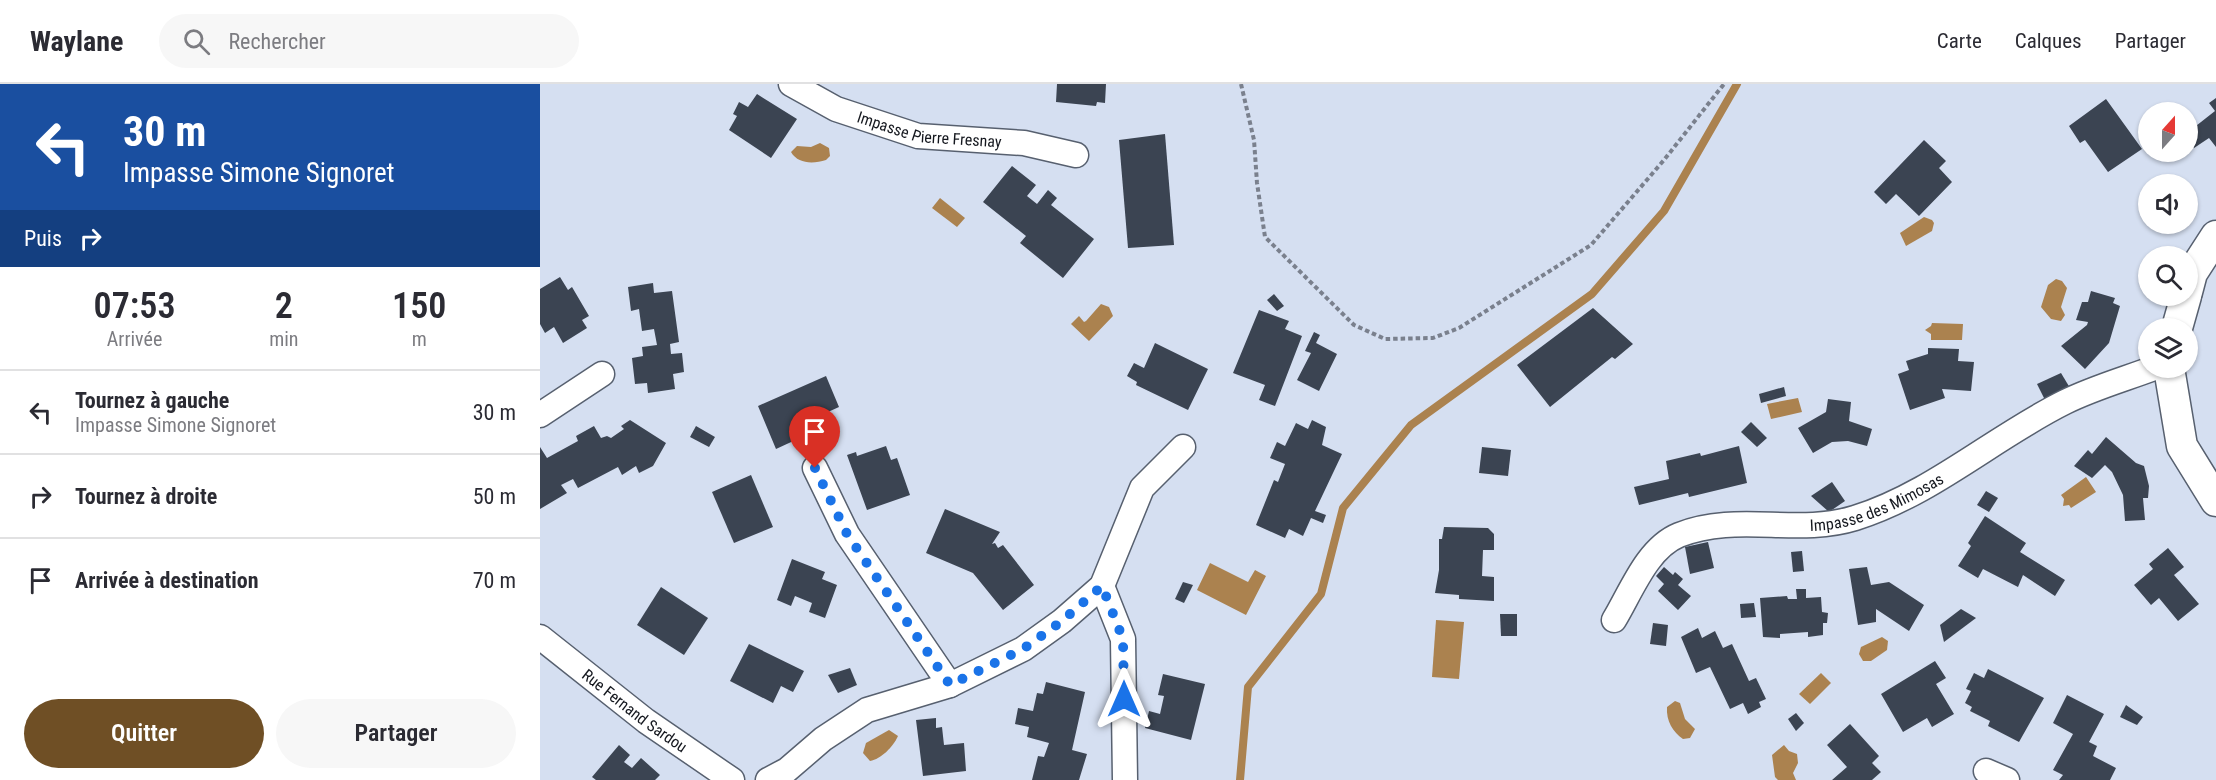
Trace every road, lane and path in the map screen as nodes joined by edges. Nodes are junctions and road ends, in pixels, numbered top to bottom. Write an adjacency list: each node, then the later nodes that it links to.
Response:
1 (791, 84): 4 (street, Impasse Pierre Fresnay)
2 (1241, 84): 3 (path)
3 (1724, 84)
4 (1076, 155)
5 (2216, 236): 6 (street)
6 (2198, 264)
7 (602, 374): 10 (street)
8 (2138, 374): 15 (street, Impasse des Mimosas)
9 (2171, 378): 13 (street)
10 (540, 415)
11 (1183, 447): 14 (street)
12 (815, 468): 17 (street)
13 (2216, 501)
14 (1102, 586): 17 (street); 20 (street)
15 (1614, 620)
16 (540, 638): 18 (street, Rue Fernand Sardou)
17 (950, 685): 19 (street)
18 (732, 780)
19 (768, 780)
20 (1125, 780)

